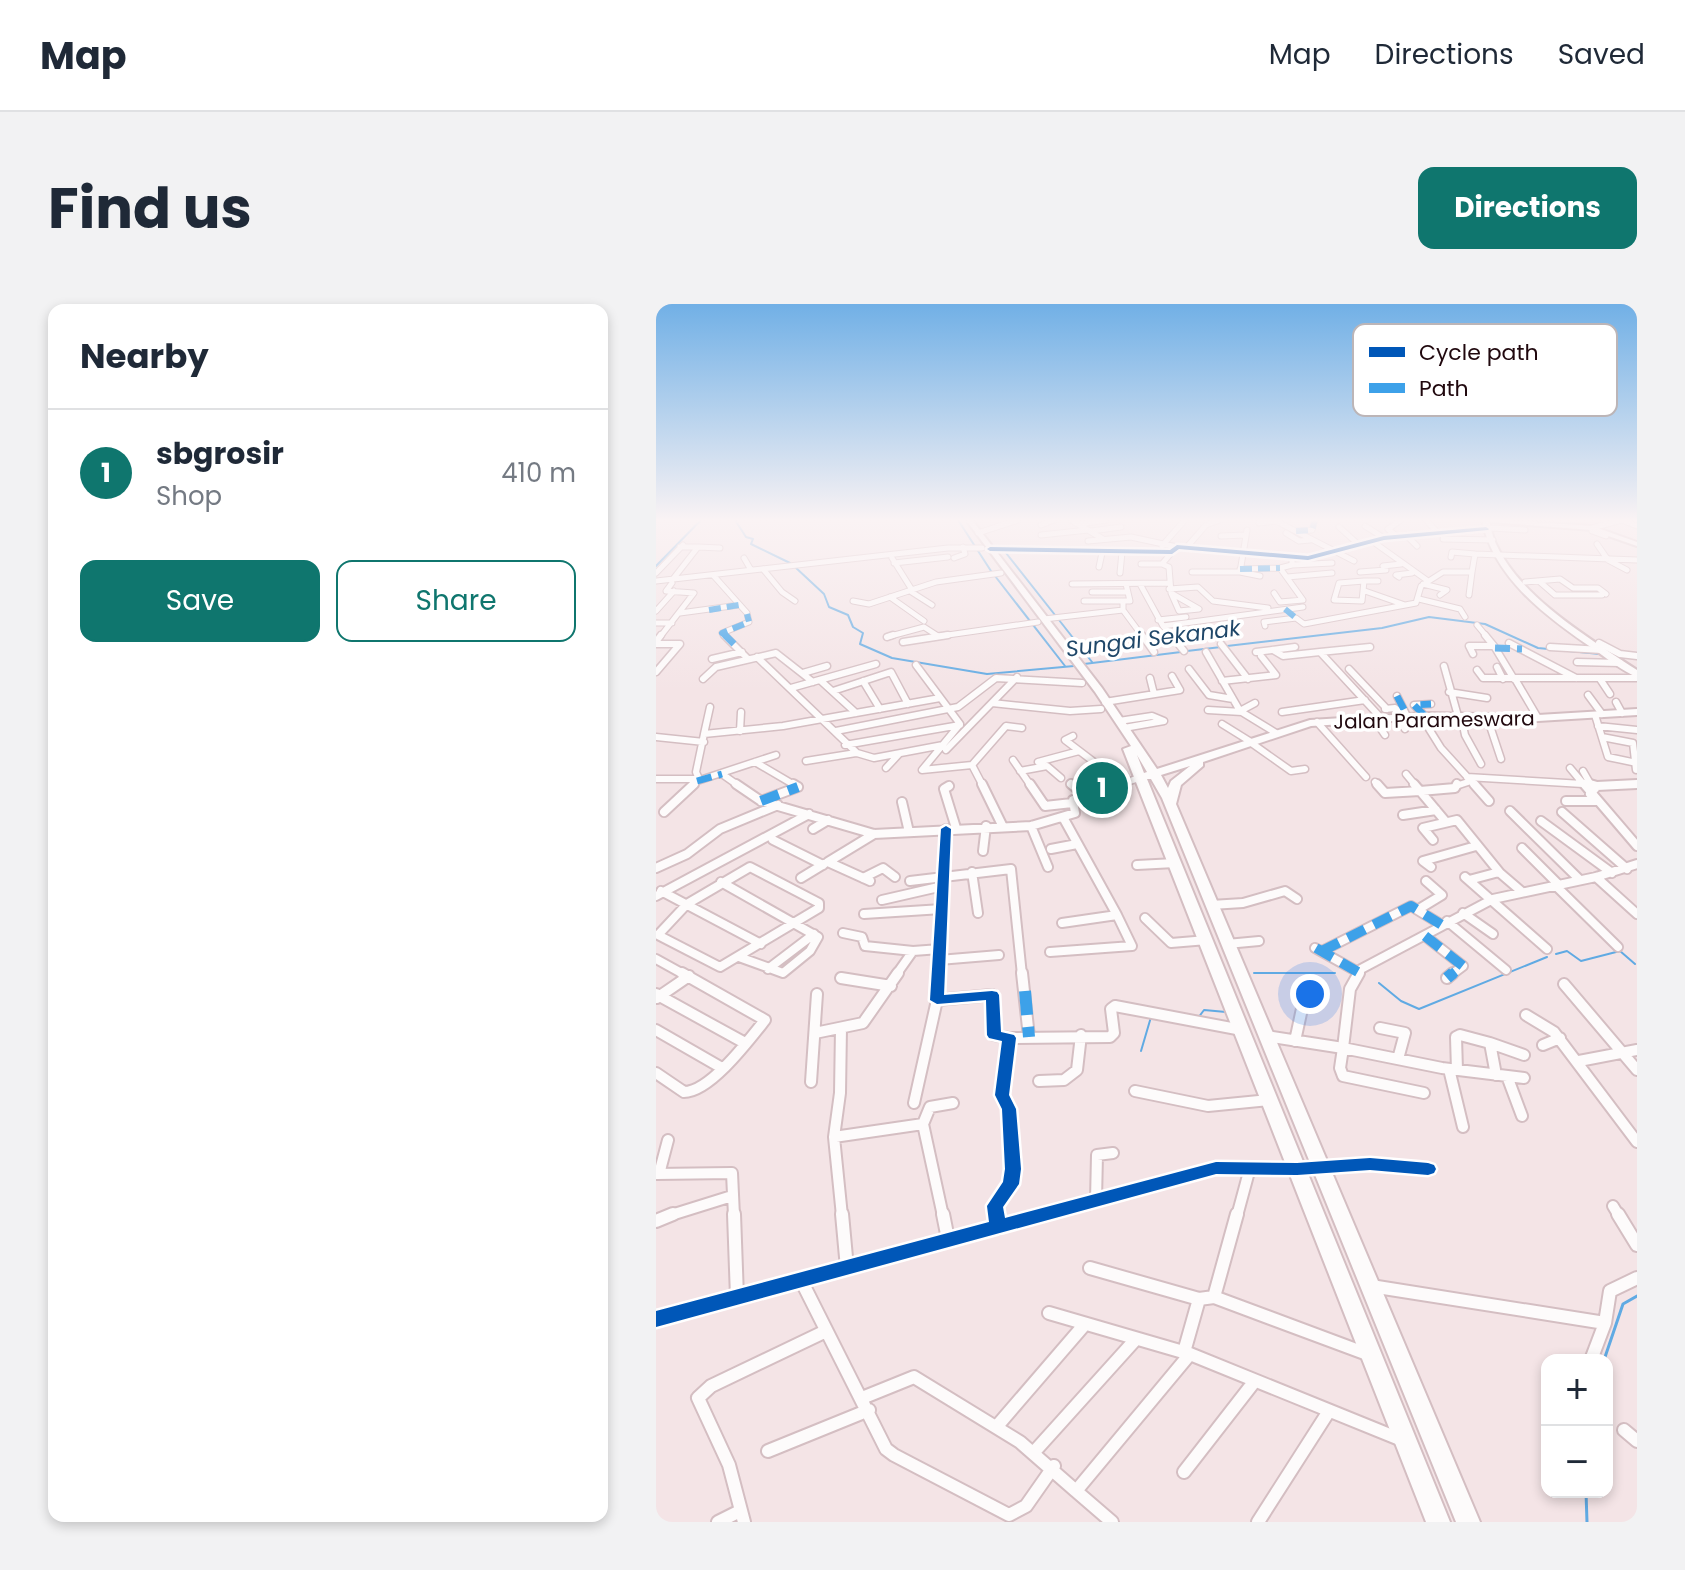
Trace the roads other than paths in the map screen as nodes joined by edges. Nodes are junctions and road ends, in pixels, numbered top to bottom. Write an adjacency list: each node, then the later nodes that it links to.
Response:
1 (1112, 576): 26 (street)
2 (675, 577): 19 (street)
3 (695, 577): 17 (street)
4 (715, 577): 50 (street)
5 (769, 577): 45 (street)
6 (903, 577): 30 (street)
7 (974, 577): 30 (street)
8 (998, 577): 64 (highway)
9 (1002, 577): 64 (highway)
10 (1169, 577): 29 (street)
11 (1287, 577): 49 (street)
12 (1418, 577): 22 (street)
13 (1434, 577): 22 (street)
14 (1471, 577): 38 (street)
15 (1516, 577): 88 (highway)
16 (1520, 577): 23 (highway)
17 (684, 578): 19 (street); 32 (street)
18 (656, 581): 19 (street)
19 (672, 581): 32 (street)
20 (1364, 581): 21 (street); 31 (street); 44 (street)
21 (1378, 581)
22 (1426, 582): 37 (street); 42 (street)
23 (1525, 582): 24 (street); 88 (highway)
24 (1540, 582): 24 (street)
25 (1072, 584): 26 (street)
26 (1113, 584): 27 (street)
27 (1126, 584): 28 (street); 36 (street)
28 (1140, 584): 29 (street); 39 (street)
29 (1169, 588): 29 (street); 35 (street)
30 (911, 590): 41 (street); 51 (street)
31 (1365, 591): 44 (street); 52 (street)
32 (673, 592): 56 (street); 57 (street)
33 (1092, 592): 36 (street)
34 (1274, 593): 49 (street)
35 (1206, 594): 40 (street); 55 (street)
36 (1128, 595): 39 (street); 48 (street)
37 (1440, 595)
38 (1469, 595)
39 (1144, 596): 62 (street)
40 (1194, 596)
41 (890, 597): 46 (street); 63 (street)
42 (1419, 599): 52 (street); 59 (street)
43 (1325, 600): 44 (street)
44 (1334, 600)
45 (795, 601)
46 (853, 601)
47 (1084, 601): 48 (street)
48 (1123, 602): 54 (street)
49 (1305, 602): 53 (street)
50 (739, 605): 57 (street); 83 (street)
51 (932, 605)
52 (1407, 605): 60 (street)
53 (1285, 609): 55 (street); 60 (street)
54 (1123, 610): 64 (street); 84 (street)
55 (1268, 610): 61 (street); 68 (street)
56 (656, 611)
57 (680, 613): 66 (street)
58 (1186, 617): 62 (street)
59 (1465, 617)
60 (1296, 618): 61 (street)
61 (1281, 619): 69 (street)
62 (1158, 620): 68 (street)
63 (924, 621)
64 (1035, 622): 70 (street); 98 (highway)
65 (656, 623): 66 (street)
66 (672, 623): 73 (street)
67 (1477, 625): 78 (street)
68 (1163, 626): 82 (street)
69 (1265, 626)
70 (938, 636): 71 (street); 72 (street)
71 (887, 637)
72 (903, 642)
73 (656, 643): 103 (street)
74 (1509, 643): 80 (street)
75 (1223, 646): 111 (street)
76 (1295, 647): 81 (street)
77 (1370, 647): 86 (street)
78 (1494, 647): 80 (street); 87 (street); 113 (street)
79 (1550, 647): 88 (street)
80 (1522, 649): 109 (street)
81 (1273, 650): 86 (street); 111 (street)
82 (1184, 651)
83 (742, 652): 91 (street); 92 (street)
84 (1154, 652)
85 (1206, 652): 118 (street)
86 (1320, 652): 132 (street)
87 (1473, 654)
88 (1610, 654): 89 (street); 93 (street); 105 (highway)
89 (1637, 656)
90 (757, 657): 92 (street); 104 (street); 121 (street)
91 (712, 659)
92 (748, 659): 110 (street)
93 (1577, 662)
94 (876, 664): 116 (street)
95 (916, 665): 129 (street)
96 (827, 666): 104 (street)
97 (1444, 666): 124 (street)
98 (1075, 667): 120 (highway); 138 (highway)
99 (1497, 667): 112 (street)
100 (1189, 669): 131 (street)
101 (1349, 669): 151 (street)
102 (1477, 670): 112 (street)
103 (656, 672)
104 (803, 673): 119 (street)
105 (1637, 674): 114 (street)
106 (1172, 676): 125 (street)
107 (1017, 677): 120 (street); 134 (street); 141 (street)
108 (1150, 678): 125 (street)
109 (1576, 678): 114 (street); 115 (street)
110 (703, 679)
111 (1248, 679): 118 (street)
112 (1503, 679): 113 (street)
113 (1515, 679): 115 (street); 155 (street)
114 (1600, 679): 126 (street)
115 (1549, 680): 122 (street)
116 (821, 681): 119 (street); 123 (street)
117 (863, 681): 123 (street); 136 (street); 140 (street)
118 (1222, 681): 131 (street)
119 (813, 682): 121 (street)
120 (1082, 683): 138 (highway)
121 (791, 688): 157 (street)
122 (1556, 690)
123 (833, 691): 147 (street)
124 (1449, 692): 130 (street); 152 (street)
125 (1154, 694): 138 (street)
126 (1610, 694)
127 (1588, 695): 156 (street)
128 (1397, 696): 153 (street)
129 (940, 698): 136 (street); 141 (street)
130 (1487, 698)
131 (1233, 699): 143 (street)
132 (1365, 700): 145 (street); 151 (street)
133 (1616, 702): 149 (street)
134 (992, 703): 138 (street); 194 (street)
135 (1255, 703): 143 (street)
136 (908, 704): 140 (street)
137 (1431, 704): 148 (street)
138 (1103, 705): 160 (highway); 200 (highway)
139 (710, 707): 172 (street)
140 (880, 709): 147 (street)
141 (949, 709): 159 (street); 166 (street)
142 (1208, 710): 143 (street)
143 (1241, 711): 167 (street)
144 (741, 712): 165 (street)
145 (1282, 712)
146 (1637, 712): 149 (highway, Jalan Parameswara)
147 (856, 713): 157 (street)
148 (1420, 713): 152 (highway, Jalan Parameswara); 153 (highway, Jalan Parameswara); 204 (street)
149 (1622, 713): 156 (highway, Jalan Parameswara)
150 (784, 715): 162 (street)
151 (1381, 716): 153 (highway, Jalan Parameswara); 158 (highway, Jalan Parameswara); 168 (street)
152 (1459, 716): 154 (highway, Jalan Parameswara); 189 (street)
153 (1404, 717)
154 (1487, 717): 155 (highway, Jalan Parameswara); 182 (street)
155 (1538, 718): 156 (highway, Jalan Parameswara)
156 (1598, 718): 164 (street); 171 (street)
157 (825, 719): 162 (street); 166 (street)
158 (1317, 722): 167 (highway, Jalan Parameswara); 201 (street)
159 (960, 724): 174 (street); 175 (street)
160 (1121, 724): 160 (street); 181 (highway)
161 (1222, 724): 173 (street)
162 (783, 726): 165 (street)
163 (1022, 728): 190 (street)
164 (1637, 730)
165 (740, 731): 172 (street)
166 (836, 731): 174 (street)
167 (1276, 733): 173 (highway, Jalan Parameswara)
168 (1385, 735)
169 (1073, 736): 176 (street)
170 (656, 737): 172 (street)
171 (1602, 737): 188 (street); 188 (street)
172 (704, 738): 205 (street)
173 (1250, 742): 179 (highway, Jalan Parameswara); 193 (street)
174 (845, 745): 177 (street)
175 (944, 745): 178 (street); 194 (street)
176 (1079, 751): 187 (street); 208 (street)
177 (857, 753): 178 (street); 184 (street)
178 (899, 753): 191 (street)
179 (1217, 754): 185 (highway, Jalan Parameswara); 223 (highway)
180 (776, 755): 186 (street)
181 (1143, 755): 185 (highway); 200 (highway)
182 (1501, 759)
183 (1013, 760): 196 (street)
184 (806, 761)
185 (1196, 761): 200 (highway, Jalan Parameswara)
186 (755, 762): 198 (street); 216 (street)
187 (1038, 762)
188 (1637, 762): 195 (street)
189 (1481, 764)
190 (972, 765): 194 (street); 236 (street)
191 (886, 768)
192 (1570, 768): 209 (street)
193 (1305, 769)
194 (925, 770)
195 (1636, 770)
196 (1020, 771): 202 (street); 221 (street)
197 (1583, 771): 212 (street)
198 (722, 774): 205 (street); 216 (street)
199 (1406, 774): 213 (street)
200 (1149, 775): 208 (street); 223 (highway); 249 (highway)
201 (1366, 777)
202 (1061, 778)
203 (656, 779): 205 (street)
204 (1469, 779): 209 (street); 213 (street); 217 (street)
205 (697, 781): 226 (street)
206 (1375, 782): 213 (street)
207 (1071, 784): 215 (street)
208 (1123, 784): 215 (street)
209 (1583, 784): 214 (street)
210 (1637, 784): 212 (street)
211 (949, 786): 238 (street)
212 (1597, 786): 214 (street)
213 (1420, 791): 224 (street)
214 (1590, 794): 219 (street)
215 (1086, 796): 221 (street)
216 (761, 801): 222 (street)
217 (1489, 801)
218 (1566, 801): 219 (street)
219 (1597, 801): 245 (street)
220 (902, 802): 239 (street)
221 (1072, 803): 230 (street)
222 (779, 804): 228 (street); 255 (street)
223 (1171, 806): 276 (highway)
224 (1436, 810): 229 (street); 233 (street)
225 (1510, 811): 264 (street)
226 (664, 812)
227 (1562, 812): 256 (street)
228 (809, 814): 231 (street); 271 (street)
229 (1403, 815)
230 (1064, 819): 235 (street); 243 (street)
231 (828, 820): 237 (street); 240 (street)
232 (1541, 821): 259 (street)
233 (1446, 822): 242 (street); 244 (street)
234 (986, 826): 236 (street); 238 (street); 248 (street)
235 (1031, 826): 236 (street); 253 (street)
236 (1003, 827)
237 (813, 829)
238 (951, 829): 239 (street); 260 (street)
239 (909, 832): 240 (street)
240 (874, 834): 250 (street)
241 (773, 840): 250 (street)
242 (1433, 840)
243 (1077, 844): 247 (street); 283 (street)
244 (1476, 846): 254 (street); 258 (street)
245 (1637, 846)
246 (1522, 848): 268 (street)
247 (1051, 849)
248 (983, 851)
249 (1177, 862): 252 (street); 291 (highway)
250 (826, 864): 261 (street); 263 (street)
251 (1637, 864): 256 (street)
252 (1137, 865)
253 (1048, 867)
254 (1431, 867)
255 (656, 868)
256 (1627, 869): 259 (street)
257 (972, 872): 260 (street); 279 (street); 323 (street)
258 (1499, 872): 270 (street); 273 (street)
259 (1612, 873): 262 (street)
260 (943, 874): 265 (street); 269 (street)
261 (895, 877)
262 (1596, 877): 264 (street); 282 (street)
263 (801, 878)
264 (1580, 880): 268 (street)
265 (910, 881)
266 (1426, 881): 278 (street)
267 (721, 882): 275 (street); 287 (street); 287 (street)
268 (1556, 885): 270 (street); 295 (street)
269 (943, 886): 274 (street); 277 (street)
270 (1521, 891): 273 (street)
271 (659, 894): 275 (street)
272 (1297, 899): 276 (street)
273 (1493, 899): 280 (street); 297 (street)
274 (882, 900)
275 (687, 904): 293 (street); 301 (street)
276 (1210, 905): 294 (highway)
277 (942, 909): 281 (street); 296 (street)
278 (1419, 909): 286 (street); 306 (street)
279 (978, 913)
280 (1463, 913): 286 (street); 289 (street)
281 (864, 914)
282 (1637, 914)
283 (1117, 915): 285 (street); 299 (street)
284 (1145, 918): 291 (street)
285 (1062, 923)
286 (1444, 923): 290 (street); 304 (street)
287 (793, 925): 293 (street); 301 (street)
288 (843, 933): 298 (street)
289 (1493, 934)
290 (1425, 936): 306 (street); 308 (street)
291 (1207, 940): 319 (highway)
292 (1259, 941): 294 (street)
293 (761, 944): 301 (street)
294 (1227, 944): 322 (highway)
295 (1618, 947)
296 (940, 949): 298 (street); 303 (street)
297 (1547, 949)
298 (913, 951): 310 (street)
299 (1050, 952)
300 (999, 955): 303 (street)
301 (739, 957)
302 (656, 959): 305 (street)
303 (939, 960): 313 (street)
304 (1506, 970)
305 (689, 976): 312 (street); 327 (street)
306 (1356, 976): 330 (street)
307 (841, 978): 310 (street)
308 (1447, 978)
309 (1564, 984): 332 (street)
310 (891, 986): 316 (street)
311 (817, 994): 320 (street)
312 (657, 996): 327 (street)
313 (937, 1000): 324 (street); 347 (street)
314 (1303, 1004): 326 (street)
315 (1526, 1015): 325 (street)
316 (841, 1028): 320 (street); 352 (street)
317 (1380, 1028): 334 (street)
318 (656, 1030): 336 (street)
319 (1242, 1030): 321 (street); 346 (highway)
320 (815, 1033): 343 (street)
321 (1081, 1035): 323 (street); 342 (street)
322 (1266, 1036): 326 (street); 356 (highway)
323 (1029, 1037): 324 (street)
324 (1009, 1038): 365 (street)
325 (1560, 1038): 329 (street); 335 (street)
326 (1295, 1041): 330 (street)
327 (745, 1043): 336 (street)
328 (1490, 1043): 333 (street); 337 (street); 340 (street)
329 (1543, 1045)
330 (1343, 1048): 334 (street); 345 (street)
331 (1637, 1050): 332 (street)
332 (1623, 1052): 335 (street); 338 (street)
333 (1524, 1055)
334 (1398, 1059): 337 (street)
335 (1579, 1061): 354 (street)
336 (722, 1068): 339 (street)
337 (1453, 1070): 340 (street); 351 (street)
338 (1637, 1070)
339 (656, 1073)
340 (1501, 1076): 341 (street); 349 (street)
341 (1524, 1078)
342 (1039, 1081)
343 (811, 1082)
344 (1135, 1091): 346 (street)
345 (1424, 1093)
346 (1270, 1100): 358 (highway)
347 (914, 1103)
348 (953, 1103): 350 (street)
349 (1522, 1116)
350 (923, 1124): 352 (street); 367 (street)
351 (1463, 1127)
352 (834, 1137): 368 (street)
353 (668, 1140): 360 (street)
354 (1637, 1142)
355 (1113, 1153): 362 (street)
356 (1320, 1167): 358 (street); 359 (street); 372 (highway)
357 (1250, 1168): 358 (street); 362 (street); 374 (street)
358 (1297, 1169): 384 (highway)
359 (1428, 1169)
360 (658, 1174): 361 (street)
361 (732, 1196): 364 (street); 373 (street)
362 (1096, 1200): 365 (street)
363 (1613, 1206): 366 (street)
364 (656, 1221)
365 (998, 1228): 367 (street)
366 (1635, 1238)
367 (948, 1239): 368 (street)
368 (847, 1268): 371 (street)
369 (1090, 1268): 375 (street)
370 (1637, 1278): 378 (street)
371 (801, 1280): 373 (street); 380 (street)
372 (1368, 1285): 378 (street); 402 (highway)
373 (737, 1297): 377 (street)
374 (1214, 1297): 375 (street); 384 (street)
375 (1199, 1299): 382 (street)
376 (1049, 1313): 379 (street)
377 (656, 1319)
378 (1605, 1323): 383 (street)
379 (1085, 1324): 381 (street); 388 (street)
380 (826, 1331): 386 (street); 397 (street)
381 (1136, 1339): 382 (street); 393 (street)
382 (1187, 1353): 385 (street); 396 (street)
383 (1593, 1354)
384 (1371, 1355): 391 (highway)
385 (1254, 1382): 387 (street); 395 (street)
386 (866, 1404): 388 (street); 392 (street); 394 (street)
387 (1329, 1411): 391 (street); 401 (street)
388 (998, 1425): 393 (street)
389 (1624, 1430): 390 (street)
390 (1637, 1441)
391 (1407, 1442): 398 (highway)
392 (768, 1451)
393 (1035, 1451): 394 (street)
394 (1054, 1466): 396 (street)
395 (1184, 1472)
396 (1076, 1491): 400 (street)
397 (742, 1517): 399 (street)
398 (1431, 1517)
399 (718, 1522)
400 (1112, 1522)
401 (1258, 1522)
402 (1468, 1522)

